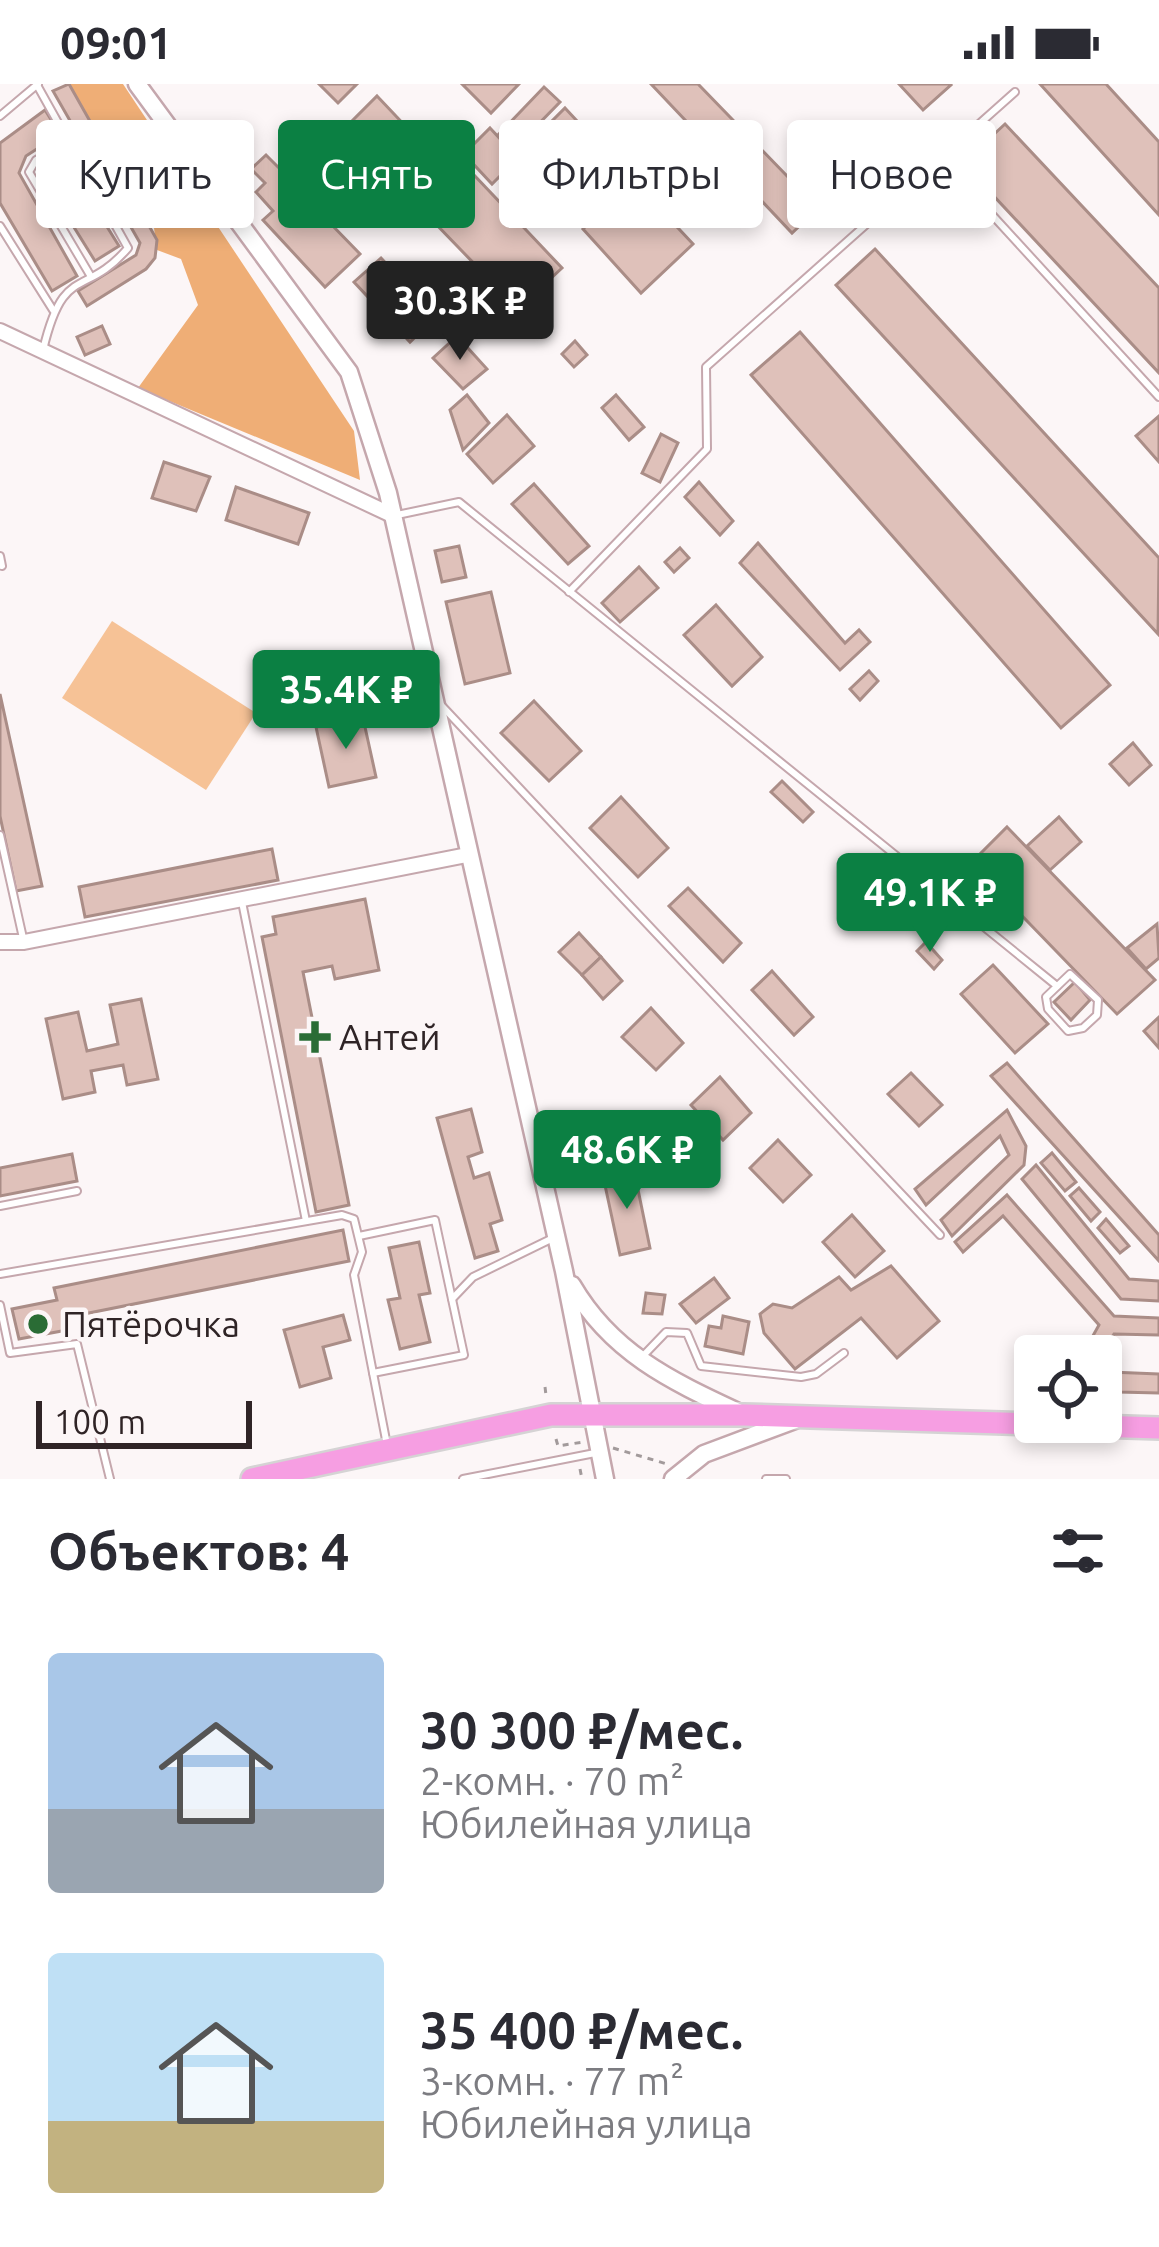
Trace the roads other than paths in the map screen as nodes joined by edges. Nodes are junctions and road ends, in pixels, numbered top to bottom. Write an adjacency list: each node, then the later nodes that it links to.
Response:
1 (38, 84): 4 (lane); 5 (lane)
2 (137, 84): 19 (street)
3 (1015, 92): 6 (lane)
4 (0, 116)
5 (58, 120)
6 (983, 120)
7 (996, 219): 18 (lane)
8 (0, 226): 12 (lane)
9 (62, 228): 14 (lane)
10 (120, 228): 14 (lane)
11 (862, 228): 22 (lane)
12 (11, 244): 13 (lane); 15 (lane)
13 (0, 246)
14 (90, 275): 15 (lane)
15 (53, 310): 17 (lane)
16 (0, 331): 17 (street)
17 (43, 350): 19 (street)
18 (1159, 397)
19 (394, 516): 22 (lane); 23 (street)
20 (0, 556): 21 (lane)
21 (2, 566)
22 (569, 592): 29 (lane)
23 (433, 697): 25 (street); 33 (lane)
24 (0, 835): 28 (lane)
25 (467, 854): 26 (street); 35 (street)
26 (242, 902): 28 (street); 32 (lane)
27 (0, 941): 28 (street)
28 (24, 942)
29 (1057, 986): 29 (lane)
30 (76, 1191): 31 (lane)
31 (0, 1206)
32 (306, 1221): 34 (lane); 37 (lane)
33 (940, 1235)
34 (358, 1236): 38 (lane); 42 (lane)
35 (556, 1237): 36 (street); 38 (lane)
36 (564, 1271): 41 (street); 43 (street)
37 (0, 1274)
38 (452, 1299): 42 (lane)
39 (0, 1305): 51 (lane)
40 (844, 1353): 41 (lane)
41 (638, 1361): 44 (street)
42 (373, 1373): 48 (lane)
43 (590, 1414): 44 (highway); 47 (street); 48 (highway)
44 (744, 1415): 45 (highway)
45 (800, 1418): 46 (highway); 50 (street)
46 (1159, 1428)
47 (598, 1447): 53 (lane); 54 (street)
48 (387, 1448): 49 (highway)
49 (349, 1468): 52 (highway)
50 (676, 1473)
51 (110, 1479)
52 (252, 1479)
53 (466, 1479)
54 (604, 1479)
55 (766, 1479): 56 (lane)
56 (786, 1479)

